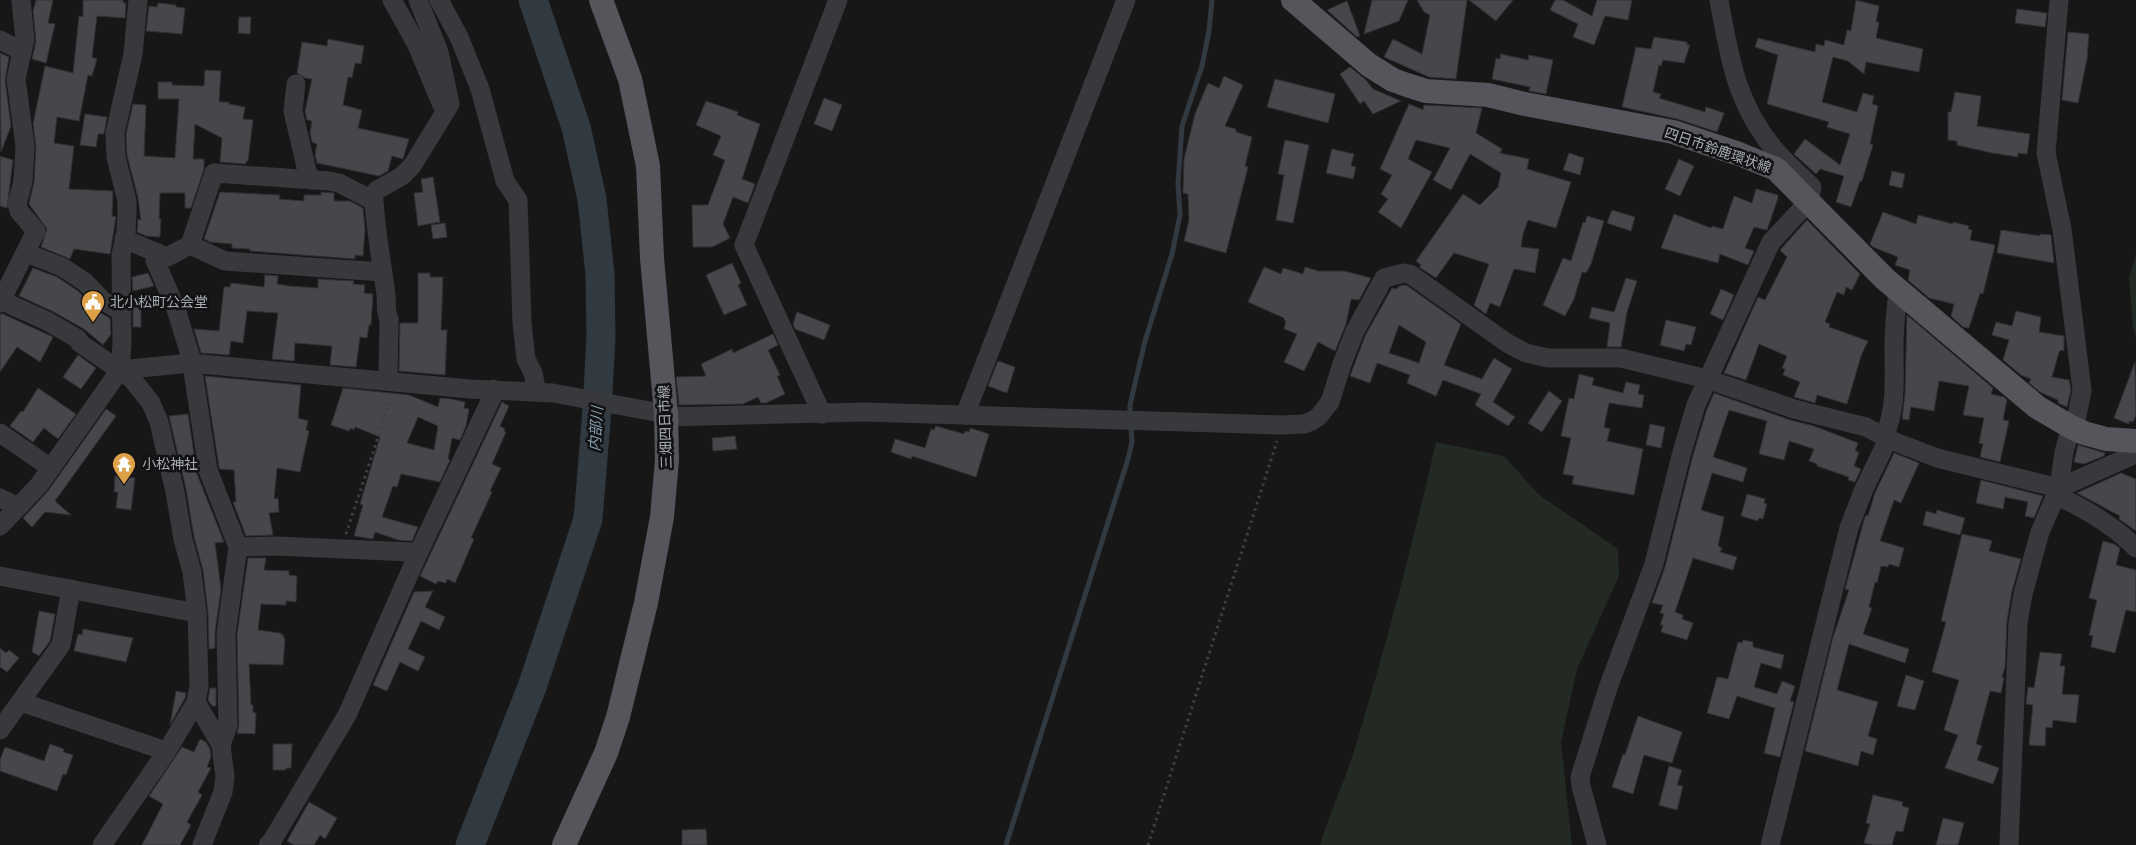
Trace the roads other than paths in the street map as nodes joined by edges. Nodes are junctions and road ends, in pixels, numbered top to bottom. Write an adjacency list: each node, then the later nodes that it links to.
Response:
1 (21, 0): 13 (street)
2 (138, 0): 19 (street)
3 (392, 0): 15 (street)
4 (418, 0): 15 (street)
5 (439, 0): 32 (street)
6 (601, 0): 35 (main road, 三畑四日市線)
7 (838, 0): 33 (street)
8 (1126, 0): 34 (street)
9 (1293, 0): 18 (main road, 四日市鈴鹿環状線)
10 (1719, 0): 18 (street)
11 (2059, 0): 36 (street)
12 (0, 40): 13 (street)
13 (22, 51): 22 (street)
14 (296, 84): 16 (street)
15 (445, 111): 17 (street)
16 (312, 180): 17 (street); 20 (street)
17 (369, 199): 23 (street)
18 (1809, 201): 24 (main road, 四日市鈴鹿環状線); 29 (street)
19 (124, 239): 21 (street); 26 (street)
20 (190, 245): 21 (street); 23 (street)
21 (156, 252): 27 (street)
22 (26, 253): 25 (street); 26 (street)
23 (382, 272): 30 (street)
24 (1898, 290): 36 (main road, 四日市鈴鹿環状線); 38 (street)
25 (0, 301): 28 (street)
26 (121, 311): 28 (street)
27 (192, 363): 28 (street); 30 (street); 46 (street)
28 (120, 370): 40 (street); 50 (street)
29 (1707, 379): 34 (street); 38 (street); 62 (street)
30 (392, 381): 31 (street)
31 (493, 389): 32 (street); 47 (street)
32 (545, 392): 35 (street)
33 (822, 414): 34 (street); 35 (street)
34 (965, 415)
35 (666, 416): 61 (main road, 三畑四日市線)
36 (2071, 427): 39 (main road, 四日市鈴鹿環状線); 41 (street)
37 (0, 433): 40 (street)
38 (1886, 438): 41 (street); 63 (street)
39 (2135, 441): 41 (street)
40 (51, 468): 43 (street)
41 (2057, 492): 45 (street); 64 (street)
42 (0, 498): 43 (street)
43 (18, 507): 44 (street)
44 (0, 526)
45 (2134, 544)
46 (238, 547): 47 (street); 51 (street)
47 (418, 554): 60 (street)
48 (0, 576): 49 (street)
49 (71, 590): 50 (street); 53 (street)
50 (197, 613): 52 (street)
51 (226, 651): 52 (street); 56 (street)
52 (198, 652): 54 (street)
53 (21, 702): 55 (street); 57 (street)
54 (196, 702): 56 (street); 57 (street)
55 (0, 730)
56 (221, 745): 59 (street)
57 (165, 754): 58 (street)
58 (102, 845)
59 (202, 845)
60 (268, 845)
61 (564, 845)
62 (1597, 845)
63 (1770, 845)
64 (2008, 845)

